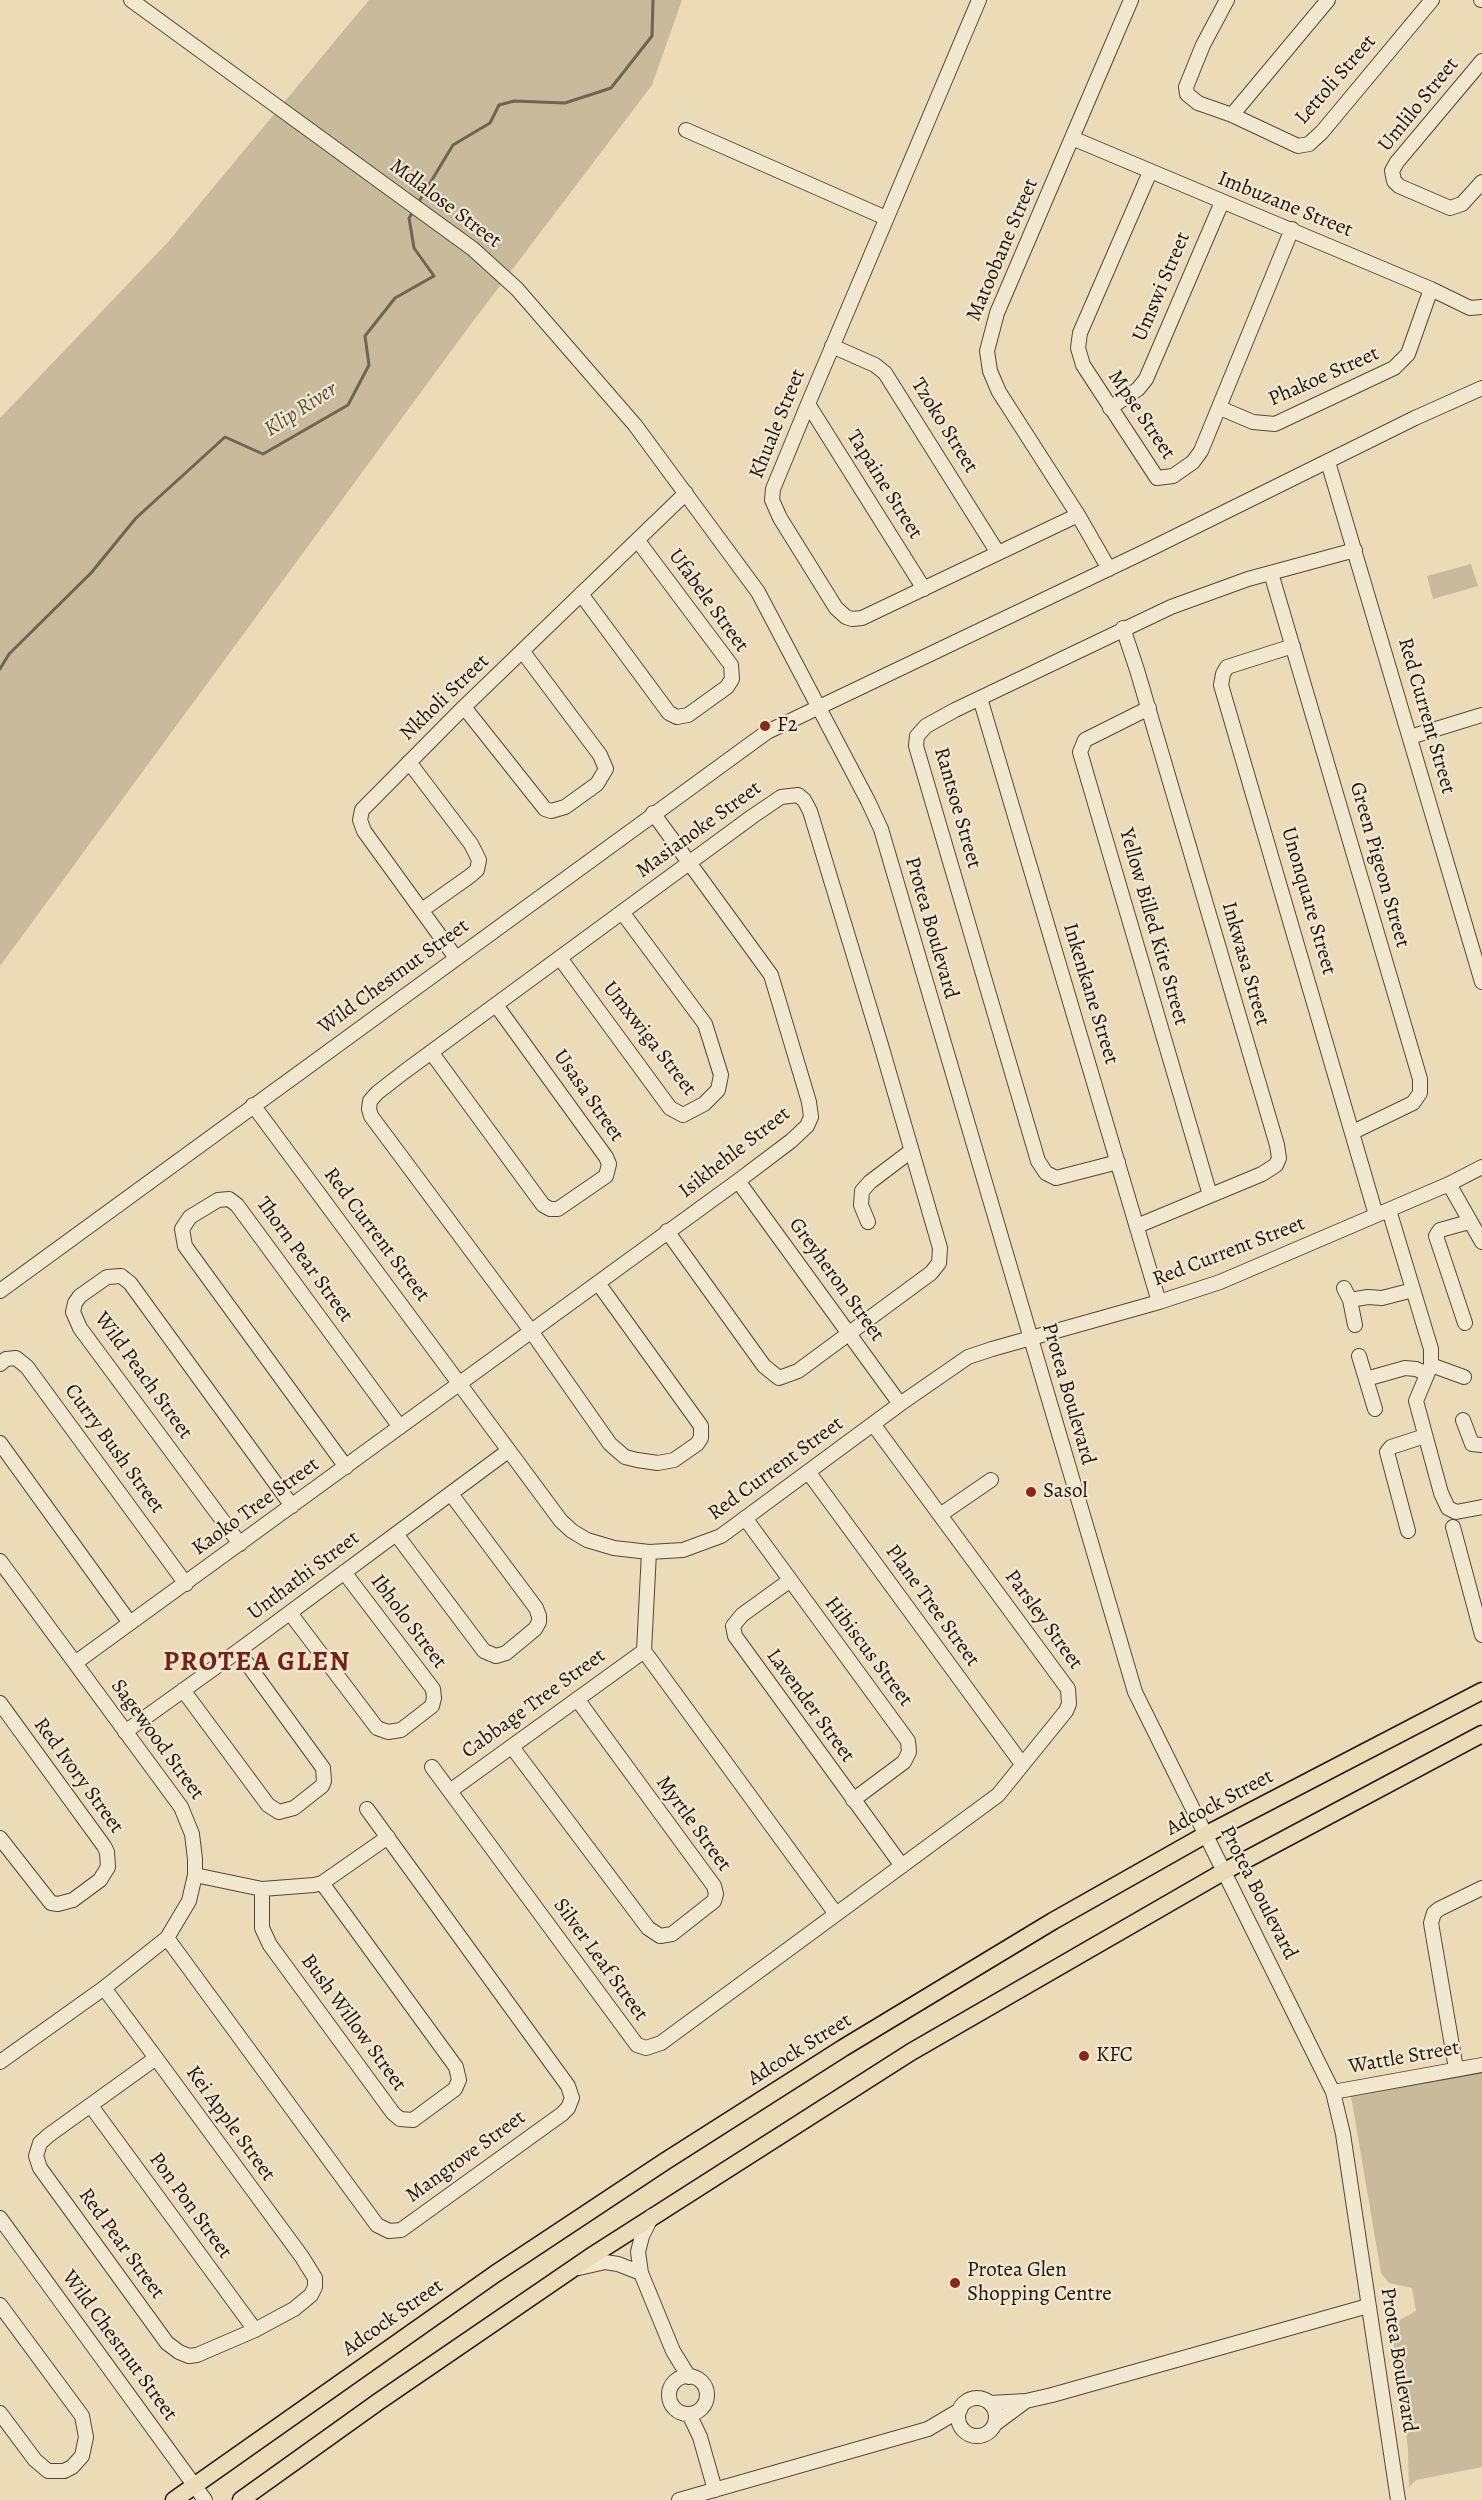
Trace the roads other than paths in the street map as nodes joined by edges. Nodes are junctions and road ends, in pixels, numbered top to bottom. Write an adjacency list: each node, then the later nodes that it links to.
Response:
1 (131, 0): 24 (street, Mdlalose Street)
2 (979, 0): 14 (street, Khuale Street)
3 (1131, 0): 10 (street, Matoobane Street)
4 (1227, 0): 8 (street, Lettoli Street)
5 (1328, 0): 8 (street)
6 (1432, 0): 8 (street, Lettoli Street)
7 (1482, 61): 12 (street, Umlilo Street)
8 (1232, 115)
9 (686, 130): 14 (street)
10 (1072, 138): 11 (street, Imbuzane Street); 25 (street, Matoobane Street)
11 (1150, 172): 13 (street, Imbuzane Street); 21 (street, Mpse Street)
12 (1482, 183)
13 (1222, 202): 15 (street, Imbuzane Street); 21 (street, Umswi Street)
14 (886, 218): 18 (street, Khuale Street)
15 (1292, 229): 16 (street, Imbuzane Street); 22 (street, Mpse Street)
16 (1431, 289): 17 (street, Imbuzane Street); 22 (street, Phakoe Street)
17 (1482, 307)
18 (832, 346): 20 (street, Khuale Street); 28 (street, Tzoko Street)
19 (1482, 388): 23 (street, Wild Chestnut Street)
20 (808, 404): 31 (street, Tapaine Street); 31 (street, Khuale Street)
21 (1110, 408): 22 (street, Mpse Street)
22 (1220, 408)
23 (1328, 462): 27 (street, Red Current Street); 29 (street, Wild Chestnut Street)
24 (686, 493): 26 (street, Nkholi Street); 38 (street, Protea Boulevard)
25 (1078, 515): 28 (street, Khuale Street); 29 (street, Matoobane Street)
26 (638, 541): 32 (street, Nkholi Street); 32 (street, Ufabele Street)
27 (1355, 550): 30 (street, Rantsoe Street); 41 (street, Red Current Street)
28 (998, 553): 31 (street, Khuale Street)
29 (1109, 569): 38 (street, Wild Chestnut Street)
30 (1271, 573): 33 (street, Rantsoe Street); 34 (street, Green Pigeon Street)
31 (924, 589)
32 (581, 594): 35 (street, Nkholi Street)
33 (1123, 628): 36 (street, Rantsoe Street); 39 (street, Inkwasa Street)
34 (1293, 646): 53 (street, Green Pigeon Street); 53 (street, Unonquare Street)
35 (523, 652): 37 (street, Nkholi Street); 37 (street)
36 (980, 698): 55 (street, Inkenkane Street); 55 (street, Rantsoe Street)
37 (464, 707): 42 (street, Nkholi Street)
38 (820, 707): 43 (street, Wild Chestnut Street); 74 (street, Protea Boulevard)
39 (1149, 708): 59 (street, Yellow Billed Kite Street); 59 (street, Inkwasa Street)
40 (1482, 715): 41 (street)
41 (1410, 737): 49 (street, Red Current Street)
42 (409, 762): 45 (street, Nkholi Street); 45 (street)
43 (653, 813): 44 (street, Isikhehle Street); 47 (street, Wild Chestnut Street)
44 (690, 863): 46 (street, Masianoke Street); 54 (street, Masianoke Street); 57 (street, Isikhehle Street)
45 (422, 910): 47 (street, Nkholi Street)
46 (622, 912): 48 (street, Masianoke Street); 48 (street, Umxwiga Street)
47 (456, 958): 52 (street, Wild Chestnut Street)
48 (561, 958): 50 (street, Masianoke Street)
49 (1482, 982)
50 (496, 1005): 51 (street, Masianoke Street); 51 (street, Usasa Street)
51 (431, 1052): 72 (street, Masianoke Street)
52 (253, 1105): 68 (street, Wild Chestnut Street); 80 (street, Red Current Street)
53 (1353, 1132): 60 (street, Unonquare Street)
54 (911, 1151): 61 (street); 73 (street, Masianoke Street)
55 (1118, 1162): 63 (street, Inkenkane Street)
56 (1482, 1167): 58 (street, Red Current Street)
57 (738, 1181): 64 (street, Isikhehle Street); 73 (street, Greyheron Street)
58 (1449, 1184): 60 (street, Red Current Street); 62 (street)
59 (1210, 1195): 63 (street, Inkwasa Street)
60 (1383, 1213): 67 (street, Unonquare Street); 69 (street, Red Current Street)
61 (868, 1222)
62 (1469, 1222): 65 (street); 70 (street)
63 (1137, 1226): 69 (street, Inkenkane Street)
64 (667, 1231): 66 (street, Isikhehle Street); 73 (street, Masianoke Street)
65 (1481, 1237)
66 (598, 1283): 72 (street, Isikhehle Street); 72 (street)
67 (1413, 1290): 71 (street); 77 (street, Unonquare Street)
68 (0, 1291)
69 (1159, 1302): 74 (street, Red Current Street)
70 (1465, 1323)
71 (1355, 1325)
72 (531, 1331): 80 (street, Isikhehle Street)
73 (849, 1332): 81 (street, Greyheron Street)
74 (1030, 1339): 81 (street, Red Current Street); 126 (street, Protea Boulevard)
75 (1359, 1356): 79 (street)
76 (0, 1364): 107 (street, Curry Bush Street)
77 (1429, 1369): 78 (street); 79 (street); 86 (street, Unonquare Street)
78 (1464, 1377)
79 (1366, 1379): 82 (street)
80 (460, 1383): 85 (street, Kaoko Tree Street); 89 (street, Red Current Street)
81 (900, 1404): 84 (street, Red Current Street)
82 (1375, 1409)
83 (1463, 1420): 88 (street)
84 (873, 1424): 91 (street, Red Current Street); 96 (street, Parsley Street)
85 (400, 1427): 90 (street, Kaoko Tree Street); 90 (street, Thorn Pear Street)
86 (1425, 1436): 95 (street, Unonquare Street); 99 (street)
87 (0, 1443): 109 (street)
88 (1482, 1445)
89 (508, 1451): 93 (street, Unthathi Street); 102 (street, Red Current Street)
90 (346, 1467): 94 (street, Kaoko Tree Street)
91 (809, 1473): 97 (street, Red Current Street); 121 (street, Plane Tree Street)
92 (991, 1479): 96 (street)
93 (451, 1494): 100 (street, Unthathi Street); 100 (street)
94 (292, 1506): 101 (street, Kaoko Tree Street); 101 (street, Wild Peach Street)
95 (1482, 1507)
96 (940, 1515): 121 (street, Parsley Street)
97 (745, 1518): 102 (street, Red Current Street); 106 (street, Hibiscus Street)
98 (1453, 1527): 110 (street)
99 (1408, 1531)
100 (396, 1534): 104 (street, Unthathi Street)
101 (240, 1544): 107 (street, Kaoko Tree Street)
102 (649, 1552): 111 (street)
103 (0, 1561): 105 (street, Sagewood Street)
104 (344, 1572): 108 (street, Unthathi Street); 108 (street, Ibholo Street)
105 (5, 1579): 113 (street, Sagewood Street)
106 (789, 1581): 124 (street, Lavender Street); 124 (street, Hibiscus Street)
107 (186, 1584): 109 (street, Kaoko Tree Street)
108 (290, 1613): 112 (street, Unthathi Street)
109 (130, 1623): 113 (street, Kaoko Tree Street)
110 (1482, 1635)
111 (644, 1650): 116 (street, Cabbage Tree Street); 135 (street)
112 (238, 1651): 114 (street, Unthathi Street); 114 (street)
113 (75, 1663): 118 (street, Sagewood Street)
114 (183, 1690): 118 (street, Unthathi Street)
115 (1482, 1691): 126 (main road, Adcock Street)
116 (577, 1699): 120 (street, Cabbage Tree Street); 120 (street, Myrtle Street)
117 (0, 1703): 128 (street, Red Ivory Street)
118 (125, 1732): 131 (street, Sagewood Street)
119 (1482, 1734): 130 (main road)
120 (512, 1747): 123 (street, Cabbage Tree Street)
121 (1022, 1764): 129 (street, Parsley Street)
122 (432, 1767): 123 (street, Silver Leaf Street)
123 (450, 1791): 135 (street, Silver Leaf Street)
124 (853, 1800): 129 (street, Lavender Street)
125 (367, 1809): 127 (street, Mangrove Street)
126 (1204, 1835): 130 (street, Protea Boulevard); 163 (main road, Adcock Street)
127 (388, 1837): 132 (street); 136 (street, Mangrove Street)
128 (0, 1838)
129 (902, 1866): 135 (street, Parsley Street)
130 (1223, 1872): 142 (street, Protea Boulevard); 145 (main road)
131 (195, 1875): 134 (street); 136 (street, Sagewood Street)
132 (322, 1883): 134 (street); 134 (street, Bush Willow Street)
133 (1482, 1888): 141 (street)
134 (262, 1889)
135 (833, 1916)
136 (167, 1938): 137 (street, Sagewood Street)
137 (104, 1988): 138 (street, Kei Apple Street); 139 (street, Sagewood Street)
138 (156, 2058): 143 (street, Red Pear Street); 148 (street, Kei Apple Street)
139 (0, 2062)
140 (1482, 2065): 141 (street, Wattle Street)
141 (1456, 2069): 142 (street, Wattle Street)
142 (1333, 2092): 150 (street, Protea Boulevard)
143 (91, 2106): 151 (street, Pon Pon Street); 151 (street, Red Pear Street)
144 (0, 2217): 163 (street, Wild Chestnut Street)
145 (651, 2217): 146 (main road); 147 (street)
146 (568, 2271): 147 (street); 167 (main road)
147 (641, 2273): 152 (street)
148 (315, 2287): 151 (street, Red Pear Street)
149 (0, 2305): 159 (street)
150 (1368, 2306): 155 (street); 169 (street, Protea Boulevard)
151 (255, 2330)
152 (673, 2351): 153 (street); 154 (street)
153 (689, 2377): 154 (street); 158 (street)
154 (673, 2384): 158 (street)
155 (1026, 2401): 156 (street); 160 (street)
156 (990, 2403): 157 (street); 160 (street)
157 (960, 2410): 161 (street); 162 (street)
158 (694, 2412): 164 (street)
159 (0, 2413)
160 (995, 2424): 162 (street)
161 (928, 2429): 162 (street); 164 (street)
162 (967, 2433)
163 (194, 2485): 165 (main road, Adcock Street); 166 (street, Wild Chestnut Street)
164 (716, 2490): 168 (street)
165 (174, 2500)
166 (205, 2500)
167 (241, 2500)
168 (679, 2500)
169 (1398, 2500)

